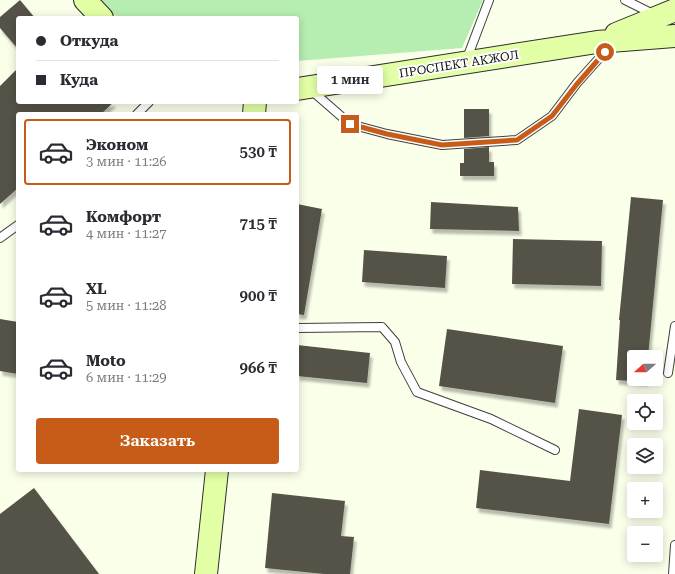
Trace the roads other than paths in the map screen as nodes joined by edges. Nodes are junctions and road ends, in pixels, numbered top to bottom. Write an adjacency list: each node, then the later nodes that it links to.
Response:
1 (85, 0): 5 (main road)
2 (489, 0): 8 (lane)
3 (625, 0): 4 (lane)
4 (667, 14): 7 (main road, ПРОСПЕКТ АКЖОЛ)
5 (100, 16)
6 (675, 36): 7 (main road, ПРОСПЕКТ АКЖОЛ)
7 (605, 42): 8 (main road, ПРОСПЕКТ АКЖОЛ); 9 (lane)
8 (465, 63): 9 (main road, ПРОСПЕКТ АКЖОЛ)
9 (303, 88)
10 (147, 104): 11 (lane)
11 (138, 112)
12 (16, 226): 13 (lane)
13 (0, 238)
14 (675, 326): 16 (lane)
15 (299, 328): 17 (lane)
16 (668, 373)
17 (555, 450)
18 (216, 472): 20 (main road)
19 (675, 545): 21 (lane)
20 (206, 574)
21 (673, 574)

